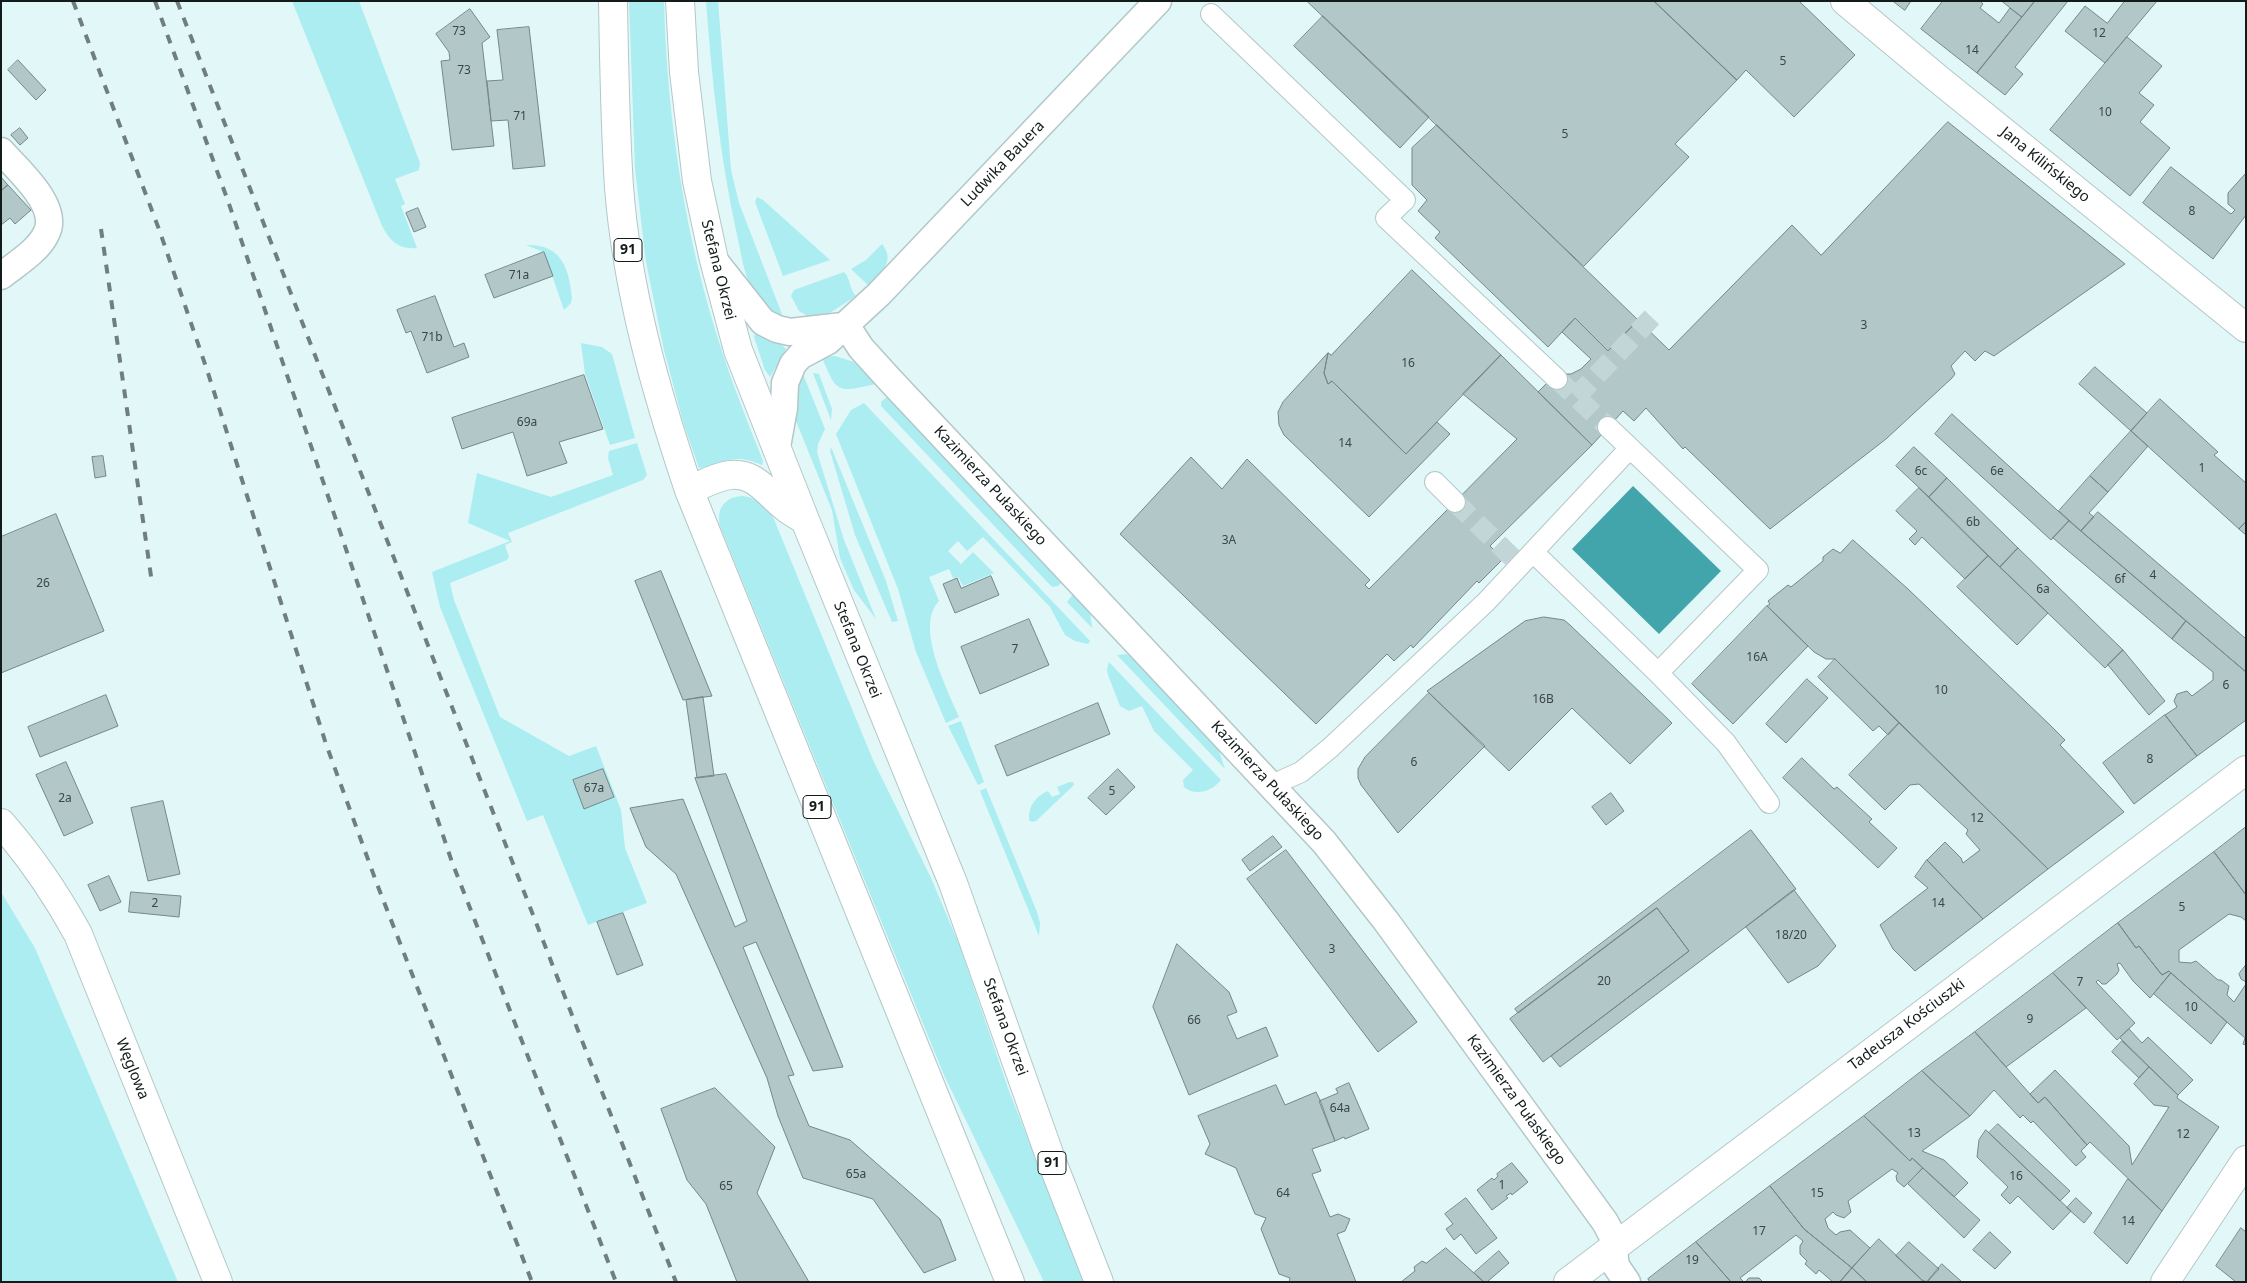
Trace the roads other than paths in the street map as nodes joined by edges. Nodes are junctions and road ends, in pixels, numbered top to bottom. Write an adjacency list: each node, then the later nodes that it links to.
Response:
1 (613, 1): 16 (main road, 91)
2 (680, 1): 7 (main road, Stefana Okrzei / 91)
3 (1158, 1): 9 (street, Ludwika Bauera)
4 (1845, 1): 10 (main road, Jana Kilińskiego)
5 (1211, 14): 11 (street)
6 (1, 151): 8 (street)
7 (714, 260): 9 (street); 13 (main road, Stefana Okrzei / 91)
8 (1, 276)
9 (846, 325): 13 (street, Ludwika Bauera); 22 (street, Kazimierza Pułaskiego)
10 (2246, 328)
11 (1557, 379)
12 (1608, 427): 14 (street)
13 (777, 447): 18 (main road, Stefana Okrzei / 91)
14 (1630, 448): 19 (street); 20 (street)
15 (1435, 482): 17 (street)
16 (689, 490): 18 (main road); 28 (main road, 91)
17 (1455, 502)
18 (804, 520): 29 (main road, Stefana Okrzei / 91)
19 (1533, 552): 20 (street); 22 (street)
20 (1658, 673): 23 (street)
21 (2246, 770): 26 (main road, Tadeusza Kościuszki)
22 (1272, 785): 26 (street, Kazimierza Pułaskiego)
23 (1770, 803)
24 (1, 823): 27 (main road, Węglowa)
25 (2246, 1160): 32 (main road)
26 (1614, 1247): 30 (main road, Tadeusza Kościuszki); 31 (street, Kazimierza Pułaskiego)
27 (218, 1282)
28 (1010, 1282)
29 (1100, 1282)
30 (1568, 1282)
31 (1627, 1282)
32 (2165, 1282)

